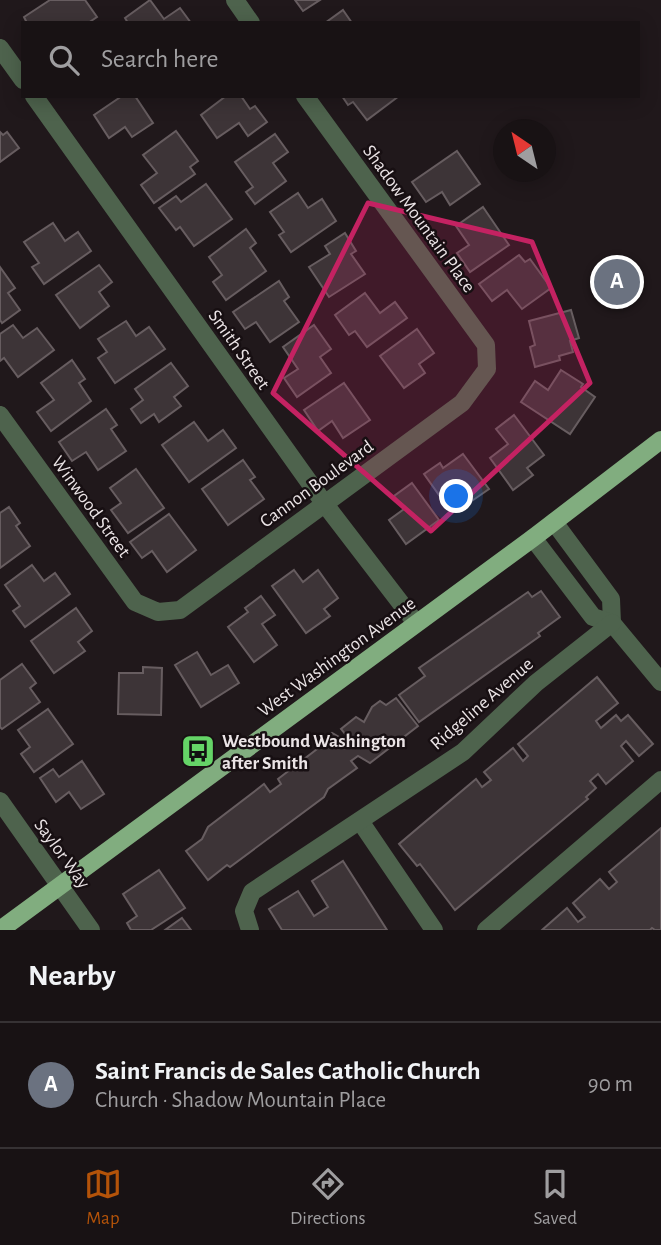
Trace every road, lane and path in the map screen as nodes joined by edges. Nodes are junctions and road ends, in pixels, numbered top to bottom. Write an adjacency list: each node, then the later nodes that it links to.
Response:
1 (235, 0): 2 (street)
2 (250, 21)
3 (0, 48): 4 (street)
4 (21, 77)
5 (35, 98): 10 (street, Smith Street)
6 (306, 98): 7 (street, Shadow Mountain Place)
7 (487, 369): 10 (street, Cannon Boulevard)
8 (0, 415): 13 (street, Winwood Street)
9 (661, 440): 11 (main road, West Washington Avenue)
10 (324, 503): 13 (street, Cannon Boulevard); 14 (street, Smith Street)
11 (554, 522): 12 (main road, West Washington Avenue); 15 (street)
12 (533, 538): 14 (main road, West Washington Avenue); 15 (street)
13 (158, 612)
14 (416, 623): 20 (main road, West Washington Avenue)
15 (612, 623): 16 (street); 19 (street, Ridgeline Avenue)
16 (661, 682)
17 (661, 780): 25 (street)
18 (0, 801): 20 (street, Saylor Way)
19 (360, 821): 23 (street, Ridgeline Avenue); 24 (street)
20 (61, 884): 21 (main road, West Washington Avenue); 22 (street, Saylor Way)
21 (0, 930)
22 (91, 930)
23 (250, 930)
24 (434, 930)
25 (486, 930)

